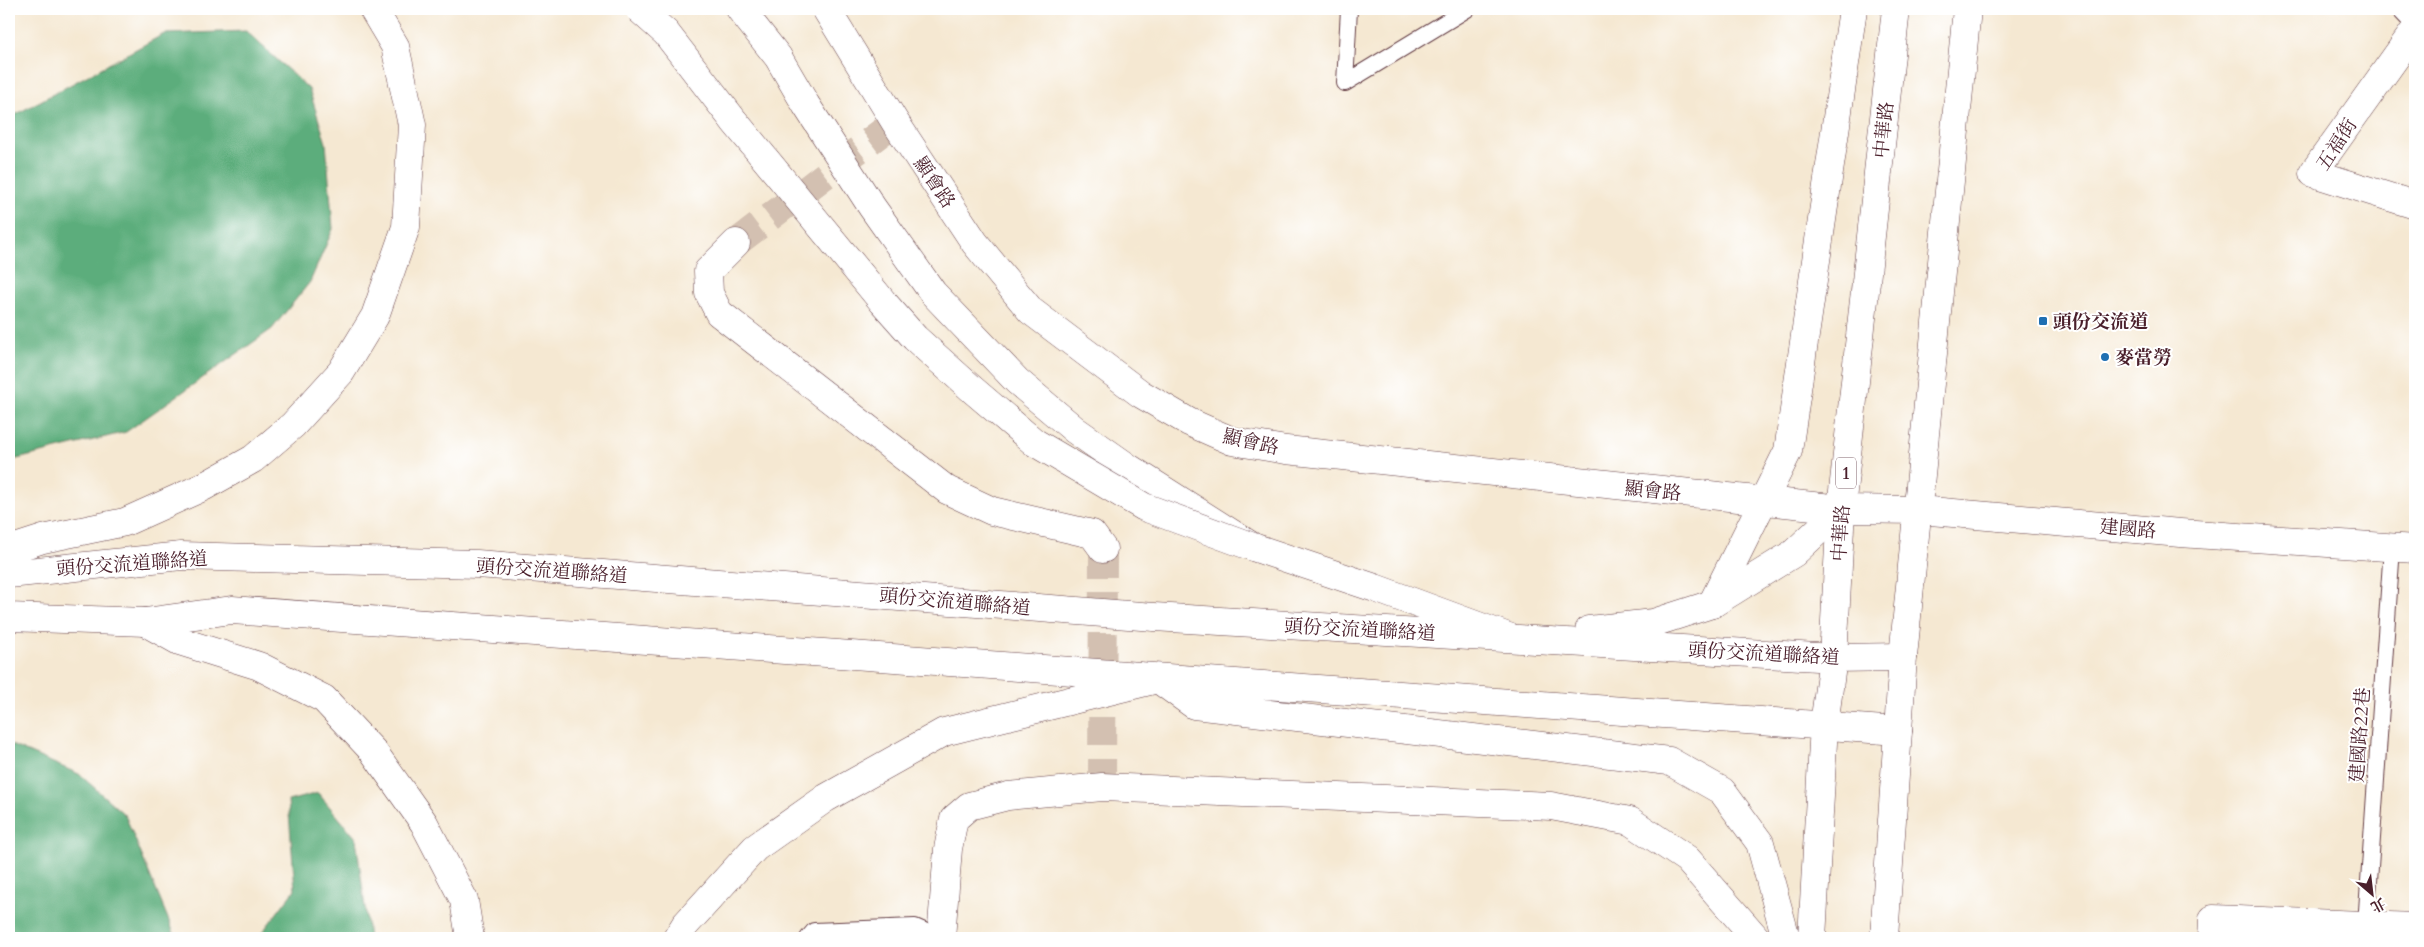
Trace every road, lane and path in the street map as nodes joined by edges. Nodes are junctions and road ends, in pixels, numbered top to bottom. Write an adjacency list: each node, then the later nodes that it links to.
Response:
1 (373, 9): 21 (main road)
2 (639, 9): 18 (main road, bridge)
3 (740, 9): 18 (main road)
4 (826, 9): 15 (main road, 顯會路)
5 (1349, 9): 6 (lane)
6 (1467, 9)
7 (1853, 9): 15 (main road)
8 (1896, 9): 16 (main road, 中華路 / 1)
9 (1967, 9): 17 (main road)
10 (2399, 9): 11 (lane)
11 (2415, 26)
12 (2415, 30): 13 (main road, 五福街)
13 (2415, 205)
14 (736, 243): 20 (main road)
15 (1764, 502): 16 (main road, 顯會路); 23 (main road)
16 (1841, 509): 17 (main road, 建國路); 23 (main road); 28 (main road, 中華路 / 1)
17 (1919, 510): 19 (main road, 建國路); 27 (main road)
18 (1254, 547): 26 (main road)
19 (2404, 548): 32 (lane, 建國路22巷)
20 (1104, 549)
21 (9, 550)
22 (9, 574): 26 (main road, 頭份交流道聯絡道)
23 (1712, 604): 26 (main road)
24 (9, 617): 25 (main road)
25 (145, 622): 29 (main road); 34 (main road)
26 (1511, 638): 28 (main road, 頭份交流道聯絡道)
27 (1903, 657): 28 (main road, 頭份交流道聯絡道); 31 (main road)
28 (1834, 658): 30 (main road, 中華路 / 1)
29 (1158, 679): 30 (main road); 35 (main road); 39 (main road)
30 (1824, 725): 31 (main road); 40 (main road, 中華路 / 1)
31 (1898, 731): 41 (main road)
32 (2366, 925): 33 (main road); 42 (main road)
33 (2415, 927)
34 (470, 938)
35 (677, 938)
36 (808, 938): 37 (lane)
37 (941, 938): 38 (main road)
38 (1756, 938)
39 (1786, 938)
40 (1812, 938)
41 (1884, 938)
42 (2212, 938)

